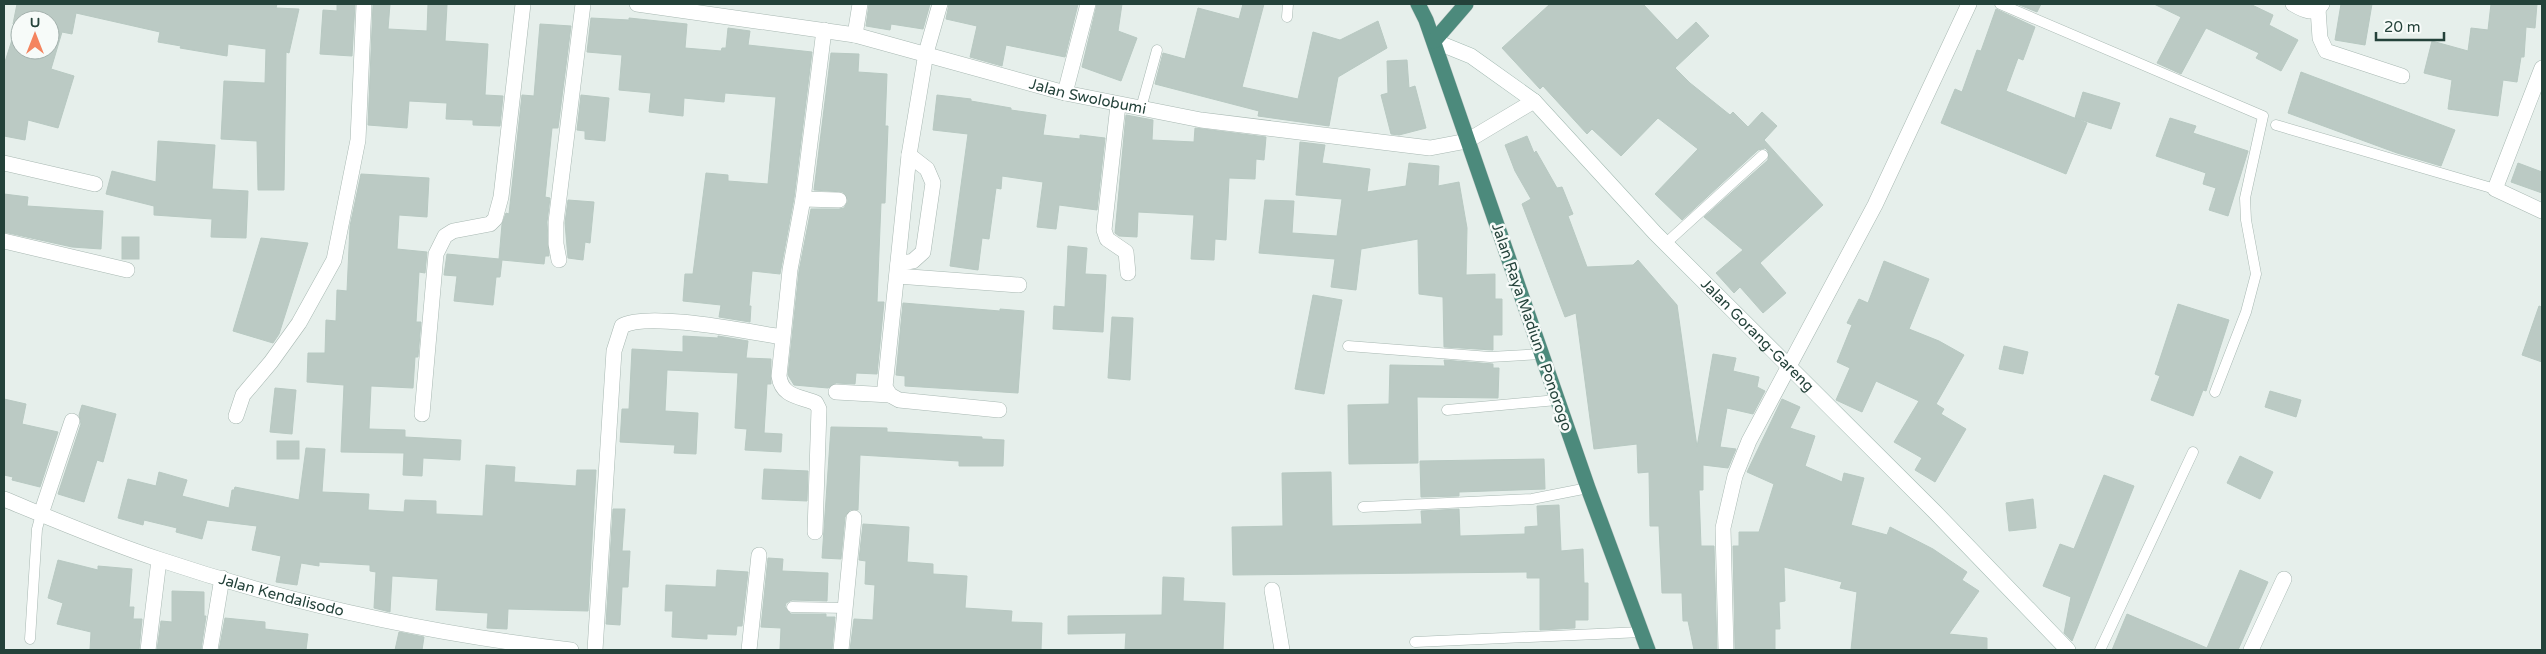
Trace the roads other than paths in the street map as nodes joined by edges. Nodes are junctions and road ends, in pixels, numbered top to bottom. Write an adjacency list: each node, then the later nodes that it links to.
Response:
1 (364, 4): 56 (street)
2 (523, 4): 55 (street)
3 (583, 4): 40 (street)
4 (637, 4): 15 (street, Jalan Swolobumi)
5 (860, 4): 18 (street)
6 (940, 4): 21 (street)
7 (1088, 4): 24 (street)
8 (1288, 4): 16 (lane)
9 (1418, 4): 19 (highway, Jalan Raya Madiun - Ponorogo)
10 (1466, 4): 19 (highway)
11 (1969, 4): 48 (street)
12 (2000, 4): 50 (lane)
13 (2293, 4): 14 (street)
14 (2320, 6): 23 (street)
15 (723, 9): 17 (street, Jalan Swolobumi)
16 (1286, 16)
17 (824, 30): 18 (street, Jalan Swolobumi); 35 (street)
18 (855, 35): 21 (street, Jalan Swolobumi)
19 (1434, 41): 25 (street, Jalan Gorang-Gareng); 29 (highway, Jalan Raya Madiun - Ponorogo)
20 (1157, 50): 27 (lane)
21 (926, 52): 24 (street, Jalan Swolobumi); 30 (street)
22 (2542, 68): 34 (street)
23 (2402, 76)
24 (1066, 93): 26 (street, Jalan Swolobumi)
25 (1534, 101): 29 (street, Jalan Swolobumi); 39 (street, Jalan Gorang-Gareng)
26 (1118, 104): 27 (street, Jalan Swolobumi); 43 (street)
27 (1141, 108): 29 (street, Jalan Swolobumi)
28 (2276, 125): 34 (lane)
29 (1467, 140): 47 (highway, Jalan Raya Madiun - Ponorogo)
30 (908, 155): 42 (street); 42 (street)
31 (1763, 155): 39 (lane)
32 (4, 162): 33 (street)
33 (95, 184)
34 (2495, 189): 37 (street)
35 (803, 199): 36 (street); 45 (street)
36 (839, 200)
37 (2542, 211)
38 (4, 241): 41 (street)
39 (1665, 244): 48 (street, Jalan Gorang-Gareng)
40 (559, 260)
41 (126, 270)
42 (898, 270): 44 (street); 51 (street)
43 (1128, 273)
44 (1019, 285)
45 (782, 337): 64 (street); 79 (street)
46 (1348, 346): 47 (lane)
47 (1542, 354): 52 (highway, Jalan Raya Madiun - Ponorogo)
48 (1789, 367): 84 (street); 85 (street, Jalan Gorang-Gareng)
49 (836, 392): 51 (street)
50 (2215, 392)
51 (890, 395): 53 (street)
52 (1557, 400): 54 (lane); 59 (highway, Jalan Raya Madiun - Ponorogo)
53 (999, 410)
54 (1447, 410)
55 (422, 414)
56 (236, 416)
57 (72, 421): 62 (street)
58 (2192, 452): 86 (lane)
59 (1588, 488): 61 (lane); 72 (highway, Jalan Raya Madiun - Ponorogo)
60 (4, 499): 62 (street, Jalan Kendalisodo)
61 (1363, 507)
62 (41, 514): 66 (street, Jalan Kendalisodo); 73 (lane)
63 (854, 518): 71 (street)
64 (815, 532)
65 (759, 555): 80 (street)
66 (159, 560): 67 (street, Jalan Kendalisodo); 76 (street)
67 (222, 578): 75 (street, Jalan Kendalisodo); 77 (street)
68 (2284, 579): 87 (street)
69 (1272, 590): 82 (street)
70 (792, 607): 71 (lane)
71 (847, 608): 81 (street)
72 (1642, 632): 74 (lane); 83 (highway, Jalan Raya Madiun - Ponorogo)
73 (30, 639)
74 (1415, 642)
75 (497, 646): 78 (street, Jalan Kendalisodo)
76 (148, 650)
77 (210, 650)
78 (571, 650)
79 (595, 650)
80 (749, 650)
81 (841, 650)
82 (1282, 650)
83 (1648, 650)
84 (1726, 650)
85 (2068, 650)
86 (2100, 650)
87 (2251, 650)

